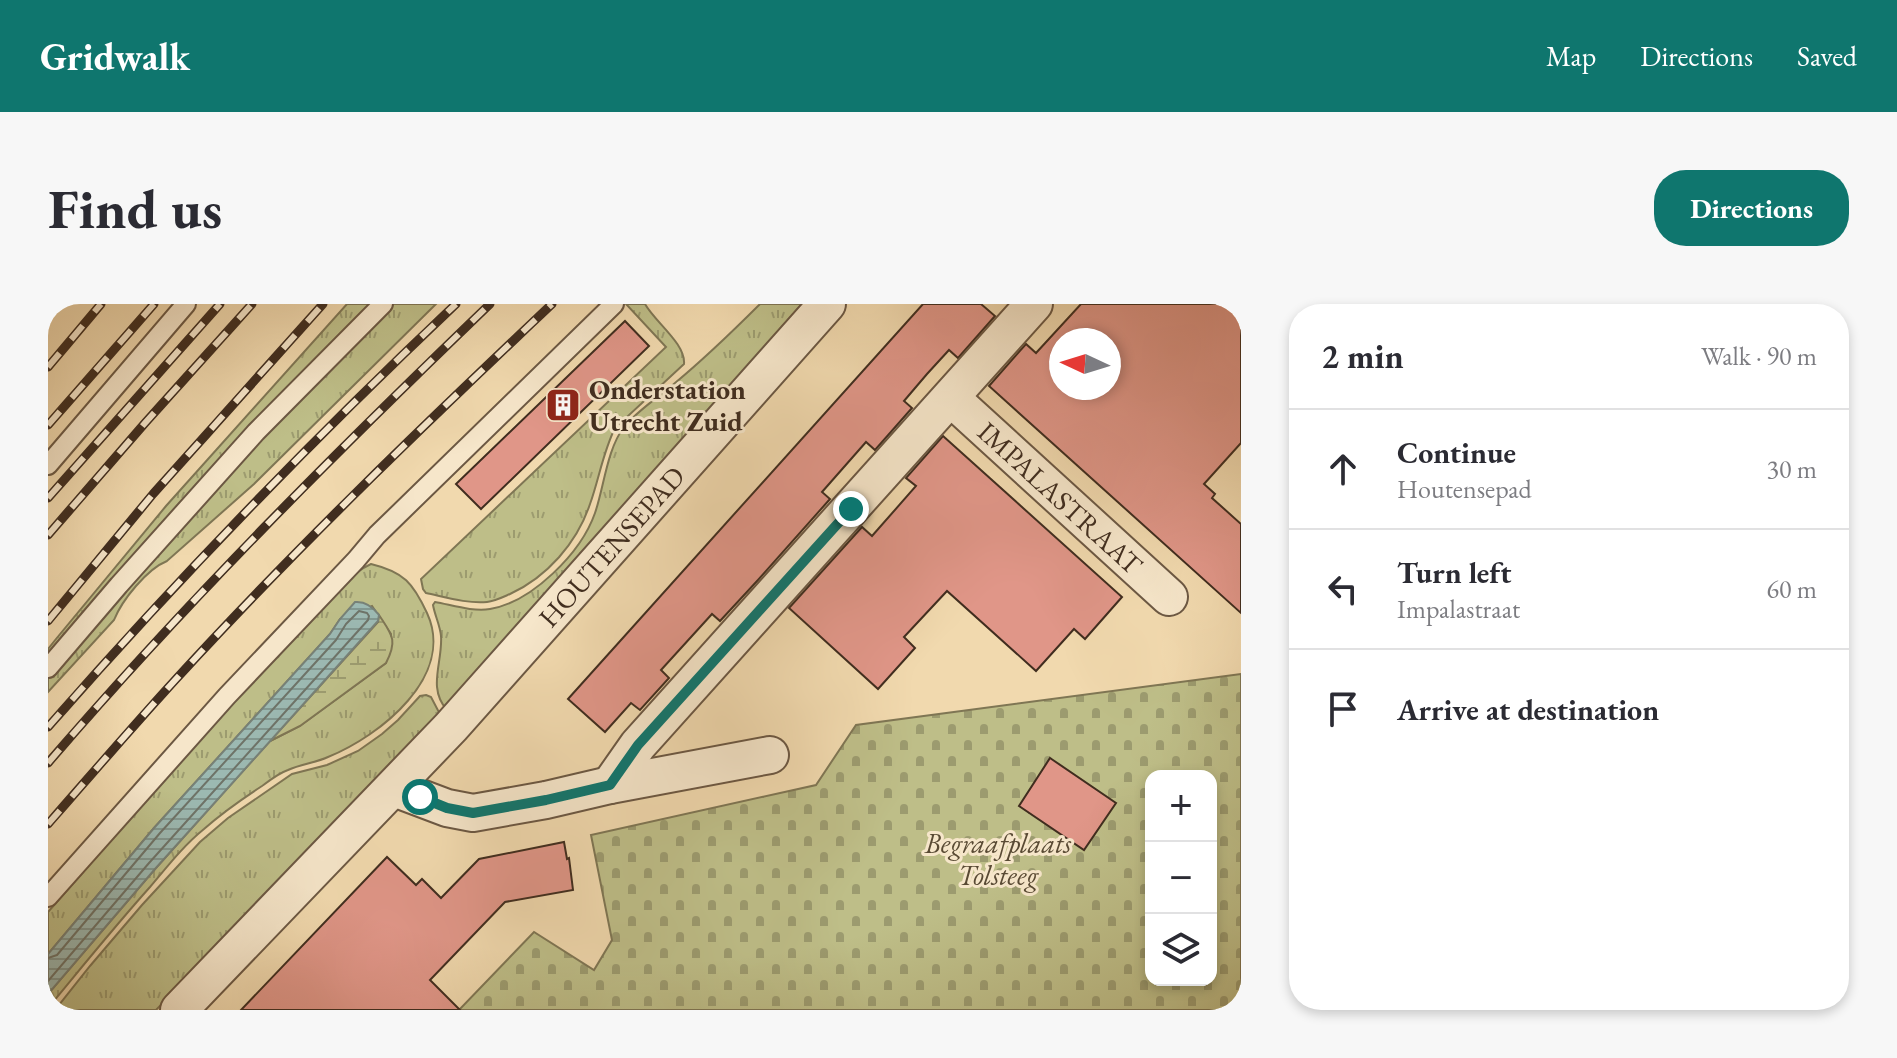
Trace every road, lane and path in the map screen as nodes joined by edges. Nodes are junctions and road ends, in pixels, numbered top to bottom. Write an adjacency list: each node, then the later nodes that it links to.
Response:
1 (186, 304): 7 (lane)
2 (383, 304): 9 (lane)
3 (614, 304): 13 (lane)
4 (827, 304): 12 (street, HOUTENSEPAD)
5 (1034, 304): 6 (street)
6 (951, 398): 8 (street, IMPALASTRAAT); 11 (street)
7 (48, 465)
8 (1169, 597)
9 (48, 668)
10 (770, 755): 11 (street)
11 (610, 785): 12 (street)
12 (394, 788): 14 (street, HOUTENSEPAD)
13 (48, 897)
14 (179, 1010)

